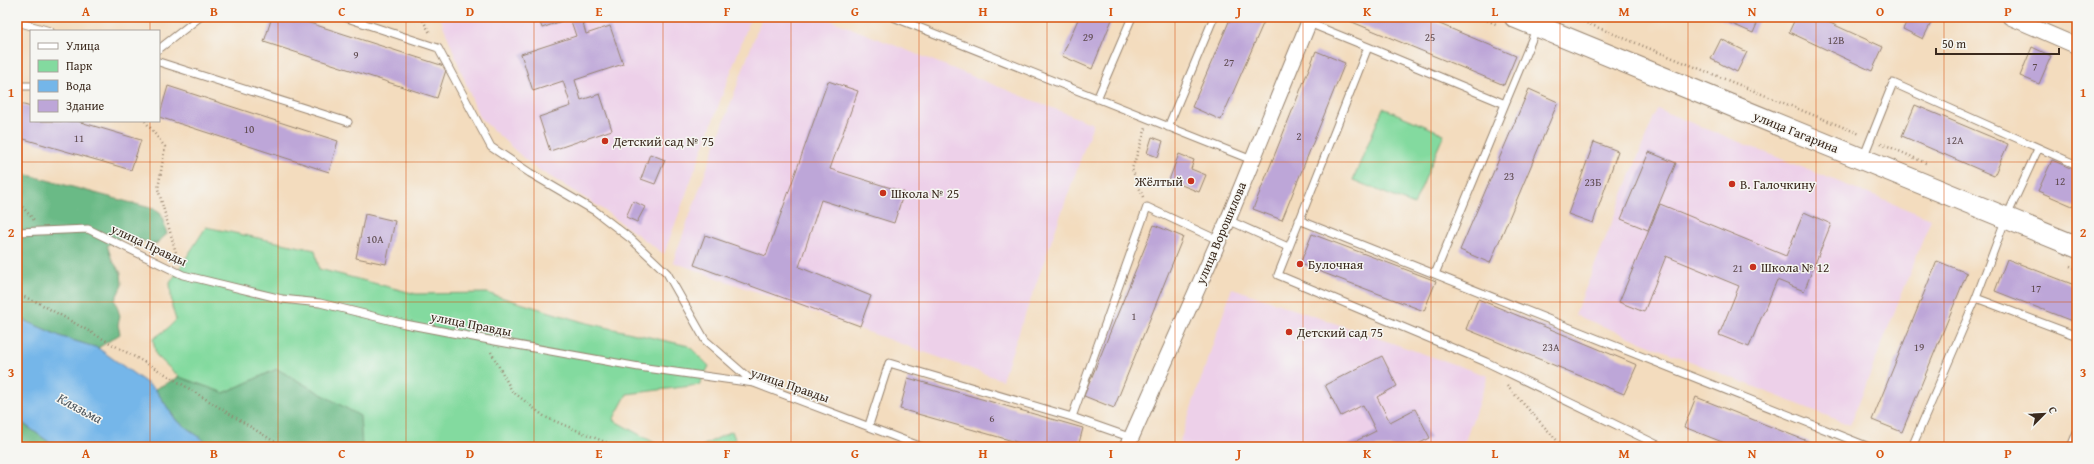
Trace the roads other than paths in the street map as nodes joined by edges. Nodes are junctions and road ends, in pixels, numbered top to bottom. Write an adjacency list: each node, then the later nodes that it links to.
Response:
1 (200, 17): 15 (lane)
2 (344, 17): 37 (lane)
3 (893, 17): 8 (lane)
4 (1132, 17): 19 (lane)
5 (1214, 17): 22 (lane)
6 (1515, 17): 11 (main road, улица Гагарина)
7 (2010, 17): 13 (street)
8 (911, 20): 19 (lane)
9 (1310, 20): 14 (lane); 24 (street, улица Ворошилова)
10 (17, 22): 12 (lane)
11 (1537, 27): 20 (lane); 25 (main road, улица Гагарина)
12 (46, 30)
13 (2077, 46)
14 (1368, 47): 20 (lane); 29 (lane)
15 (160, 48)
16 (160, 62): 21 (lane)
17 (17, 86): 18 (lane)
18 (30, 86)
19 (1097, 99): 22 (lane)
20 (1505, 104): 34 (lane)
21 (348, 122)
22 (1168, 127): 24 (lane)
23 (2038, 149): 25 (lane); 26 (lane); 27 (lane)
24 (1252, 160): 28 (street, улица Ворошилова)
25 (1862, 160): 27 (main road, улица Гагарина)
26 (2077, 165)
27 (2006, 218): 33 (main road, улица Гагарина); 35 (lane)
28 (1228, 220): 31 (street, улица Ворошилова); 32 (lane)
29 (1300, 220): 32 (lane); 34 (lane)
30 (17, 232): 37 (lane, улица Правды)
31 (1218, 240): 38 (lane); 41 (street, улица Ворошилова)
32 (1288, 247): 43 (lane)
33 (2077, 247)
34 (1435, 274): 44 (lane)
35 (1976, 298): 36 (lane); 45 (lane)
36 (2077, 336)
37 (754, 383): 39 (lane, улица Правды)
38 (1072, 417): 39 (lane); 41 (lane)
39 (869, 425): 42 (lane, улица Правды)
40 (2077, 432): 46 (lane)
41 (1130, 442)
42 (922, 447)
43 (1662, 447)
44 (1869, 447)
45 (1912, 447)
46 (2071, 447)

